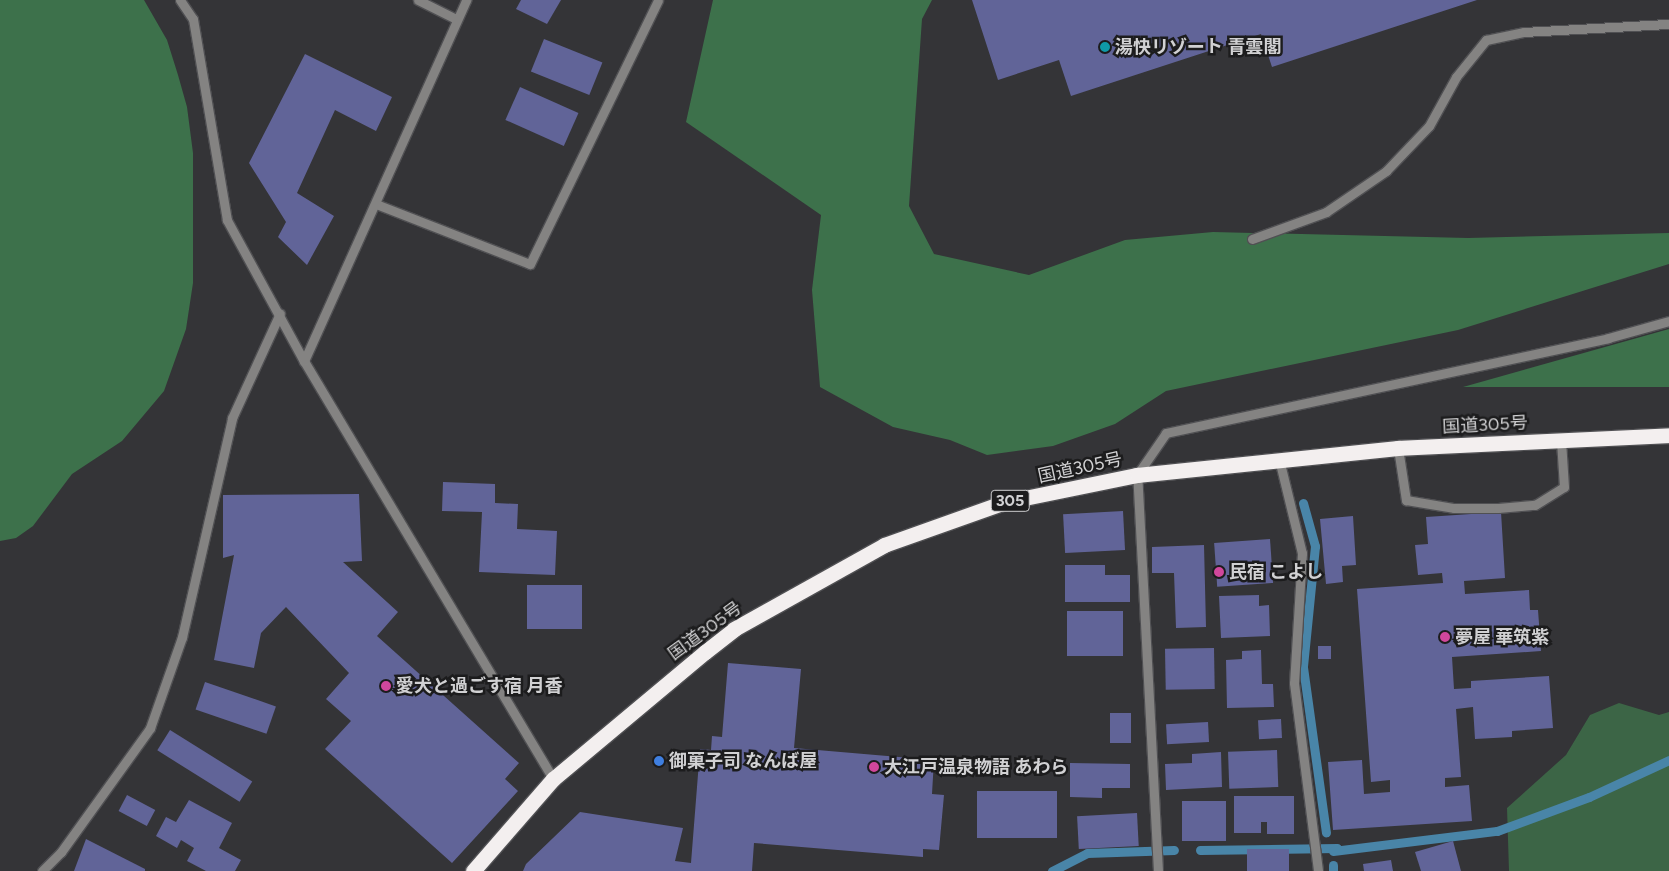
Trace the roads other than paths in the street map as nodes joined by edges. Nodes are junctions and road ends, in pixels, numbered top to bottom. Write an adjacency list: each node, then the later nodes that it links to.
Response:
1 (180, 0): 9 (street)
2 (418, 0): 5 (street)
3 (466, 0): 5 (street)
4 (658, 0): 7 (street)
5 (456, 19): 7 (street)
6 (1669, 24): 8 (street)
7 (376, 204): 11 (street)
8 (1252, 239)
9 (280, 313): 11 (street); 18 (street)
10 (1669, 321): 16 (street)
11 (304, 360): 17 (street)
12 (1669, 435): 13 (highway, 国道305号 / 305)
13 (1561, 440): 14 (highway, 国道305号 / 305); 14 (street)
14 (1398, 448): 15 (highway, 国道305号 / 305)
15 (1279, 459): 16 (highway, 国道305号 / 305); 21 (street)
16 (1137, 475): 17 (highway, 国道305号 / 305); 20 (street)
17 (553, 779): 19 (highway, 国道305号 / 305)
18 (42, 871)
19 (473, 871)
20 (1158, 871)
21 (1318, 871)

